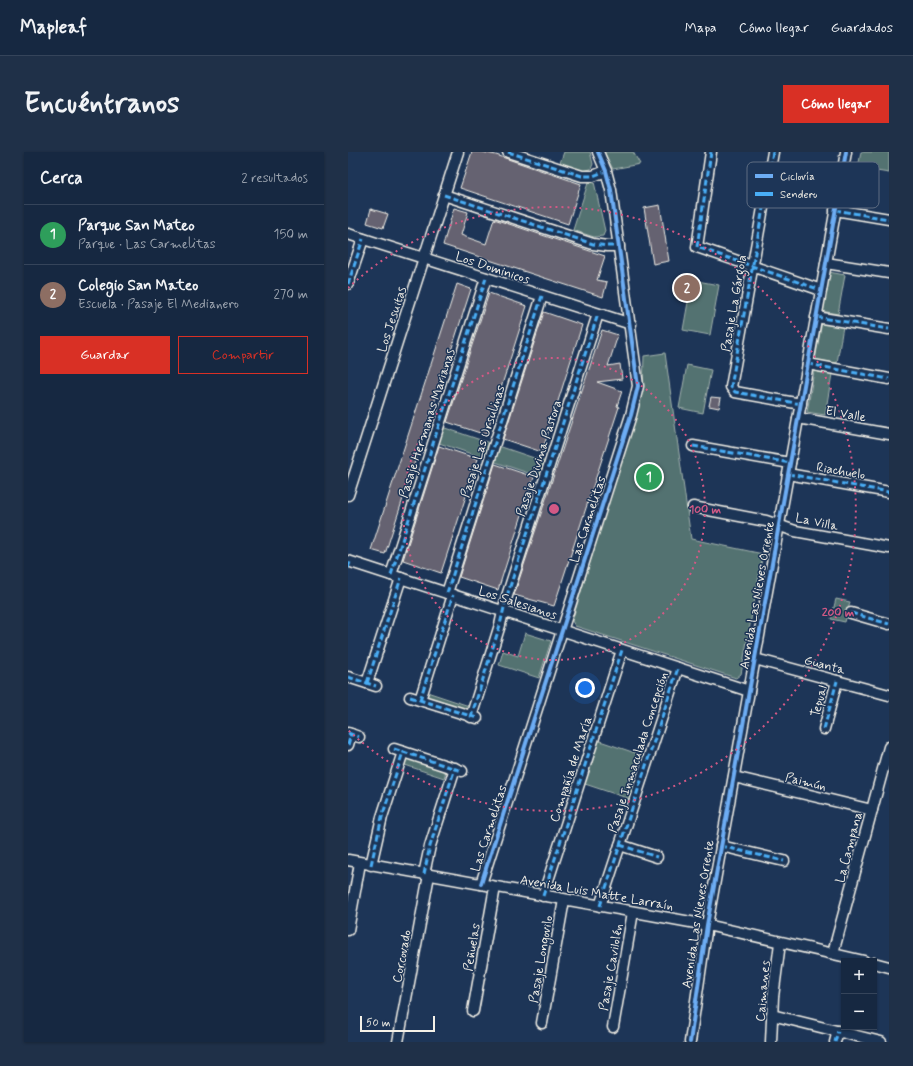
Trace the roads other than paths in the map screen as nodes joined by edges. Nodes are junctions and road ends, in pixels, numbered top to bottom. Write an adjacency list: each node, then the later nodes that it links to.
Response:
1 (458, 152): 10 (street, Los Jesuitas)
2 (508, 152): 9 (street)
3 (598, 152): 9 (street, Las Carmelitas)
4 (709, 152): 19 (street)
5 (773, 152): 7 (street, Pasaje La Gárgola)
6 (846, 152): 8 (street, Avenida Las Nieves Oriente)
7 (771, 162)
8 (844, 162)
9 (606, 170): 16 (street, Las Carmelitas)
10 (444, 195): 16 (street); 17 (street, Los Jesuitas)
11 (763, 208): 19 (street, Pasaje La Gárgola)
12 (835, 210): 13 (street); 18 (street, Avenida Las Nieves Oriente)
13 (889, 219)
14 (348, 234): 15 (street, Los Dominicos)
15 (362, 239): 17 (street, Los Dominicos); 22 (street)
16 (619, 246): 27 (street, Las Carmelitas)
17 (424, 258): 21 (street, Los Dominicos); 38 (street, Los Jesuitas)
18 (826, 262): 20 (street); 23 (street, Avenida Las Nieves Oriente)
19 (753, 267): 23 (street); 31 (street, Pasaje La Gárgola)
20 (889, 274)
21 (486, 278): 24 (street, Los Dominicos); 43 (street, Pasaje Hermanas Marianas)
22 (348, 284)
23 (821, 290): 26 (street, Avenida Las Nieves Oriente)
24 (542, 296): 25 (street, Los Dominicos); 45 (street, Pasaje Las Ursulinas)
25 (598, 314): 27 (street, Los Dominicos); 46 (street, Pasaje Divina Pastora)
26 (816, 317): 28 (street); 29 (street, Avenida Las Nieves Oriente)
27 (631, 324): 49 (street, Las Carmelitas)
28 (889, 329)
29 (808, 364): 30 (street); 31 (street, Avenida Las Nieves Oriente)
30 (889, 379)
31 (800, 404): 32 (street, Avenida Las Nieves Oriente)
32 (798, 418): 33 (street, El Valle); 35 (street, Avenida Las Nieves Oriente)
33 (889, 434)
34 (693, 446): 35 (street)
35 (790, 463): 36 (street, Avenida Las Nieves Oriente)
36 (788, 474): 37 (street, Riachuelo); 40 (street, Avenida Las Nieves Oriente)
37 (889, 492)
38 (348, 495)
39 (693, 508): 40 (street, La Villa)
40 (779, 525): 41 (street, La Villa); 51 (street, Avenida Las Nieves Oriente)
41 (889, 548)
42 (349, 564): 43 (street, Los Salesianos)
43 (390, 575): 44 (street, Los Salesianos)
44 (401, 578): 45 (street, Los Salesianos); 53 (street)
45 (450, 594): 46 (street, Los Salesianos); 57 (street, Pasaje Las Ursulinas)
46 (503, 611): 49 (street, Los Salesianos); 57 (street, Pasaje Divina Pastora)
47 (851, 613): 48 (street)
48 (889, 624)
49 (562, 630): 50 (street, Los Salesianos); 73 (street, Las Carmelitas)
50 (622, 650): 52 (street, Los Salesianos); 75 (street, Compañía de María)
51 (755, 659): 54 (street, Guanta); 55 (street, Avenida Las Nieves Oriente)
52 (678, 668): 55 (street, Los Salesianos); 65 (street, Pasaje Inmaculada Concepción)
53 (348, 677)
54 (837, 681): 56 (street, Guanta); 58 (street, Tepual)
55 (749, 691): 62 (street, Avenida Las Nieves Oriente)
56 (889, 695)
57 (474, 718)
58 (824, 729)
59 (353, 735): 60 (street)
60 (348, 745)
61 (889, 747): 63 (street, La Campana)
62 (734, 777): 64 (street, Paimún); 66 (street, Avenida Las Nieves Oriente)
63 (885, 780): 64 (street, La Campana)
64 (872, 810): 82 (street, La Campana)
65 (620, 845): 67 (street, Pasaje Inmaculada Concepción); 77 (street, Pasaje Inmaculada Concepción)
66 (721, 846): 69 (street); 79 (street, Avenida Las Nieves Oriente)
67 (657, 857)
68 (348, 860): 70 (street, Avenida Luis Matte Larraín)
69 (784, 862)
70 (360, 863): 71 (street, Avenida Luis Matte Larraín); 80 (street)
71 (371, 865): 72 (street, Avenida Luis Matte Larraín); 72 (street, Corcovado)
72 (426, 875): 73 (street, Avenida Luis Matte Larraín); 91 (street, Corcovado)
73 (481, 884): 74 (street, Avenida Luis Matte Larraín)
74 (495, 887): 75 (street, Avenida Luis Matte Larraín); 86 (street, Peñuelas)
75 (543, 896): 76 (street, Avenida Luis Matte Larraín)
76 (564, 900): 77 (street, Avenida Luis Matte Larraín); 88 (street, Pasaje Longovilo)
77 (600, 906): 78 (street, Avenida Luis Matte Larraín)
78 (633, 912): 79 (street, Avenida Luis Matte Larraín); 89 (street, Pasaje Cavilolén)
79 (707, 925): 81 (street, Avenida Luis Matte Larraín); 92 (street, Avenida Las Nieves Oriente)
80 (348, 930)
81 (780, 943): 82 (street, Avenida Luis Matte Larraín); 87 (street, Caimanes)
82 (833, 953): 83 (street, Avenida Luis Matte Larraín)
83 (852, 958)
84 (877, 964): 85 (street)
85 (889, 967)
86 (473, 1011)
87 (772, 1015): 90 (street); 93 (street, Caimanes)
88 (542, 1023)
89 (613, 1027)
90 (838, 1031): 94 (street); 95 (street)
91 (398, 1042)
92 (690, 1042)
93 (771, 1042)
94 (836, 1042)
95 (881, 1042)

